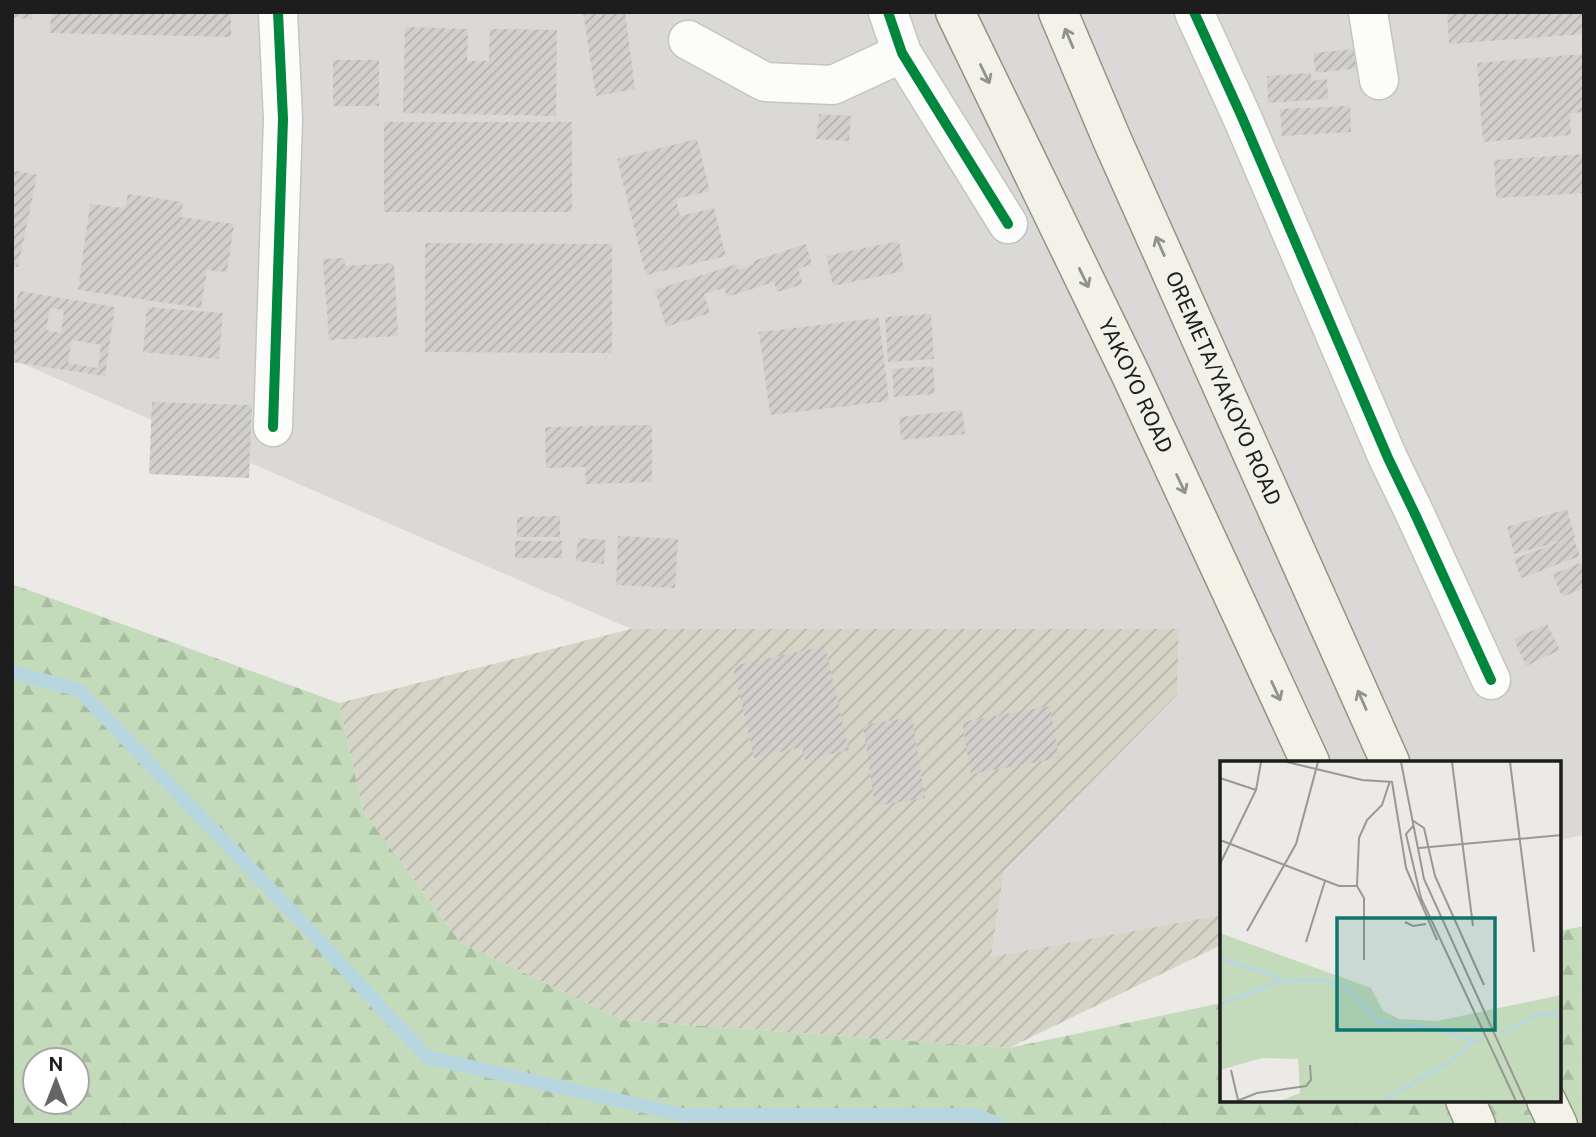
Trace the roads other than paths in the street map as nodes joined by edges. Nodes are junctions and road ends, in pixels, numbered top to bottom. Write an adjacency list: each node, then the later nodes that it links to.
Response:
1 (278, 12): 11 (street)
2 (888, 12): 8 (street)
3 (955, 12): 13 (main road, YAKOYO ROAD, one-way to 13)
4 (1058, 12): 14 (main road, OREMETA/YAKOYO ROAD, one-way to 4)
5 (1194, 12): 12 (street)
6 (1368, 12): 9 (street)
7 (688, 40): 8 (street)
8 (902, 53): 10 (street)
9 (1379, 80)
10 (1008, 224)
11 (273, 427)
12 (1491, 680)
13 (1310, 761)
14 (1390, 761)
15 (1466, 1102): 17 (main road)
16 (1547, 1102): 18 (main road)
17 (1476, 1125)
18 (1558, 1125)

